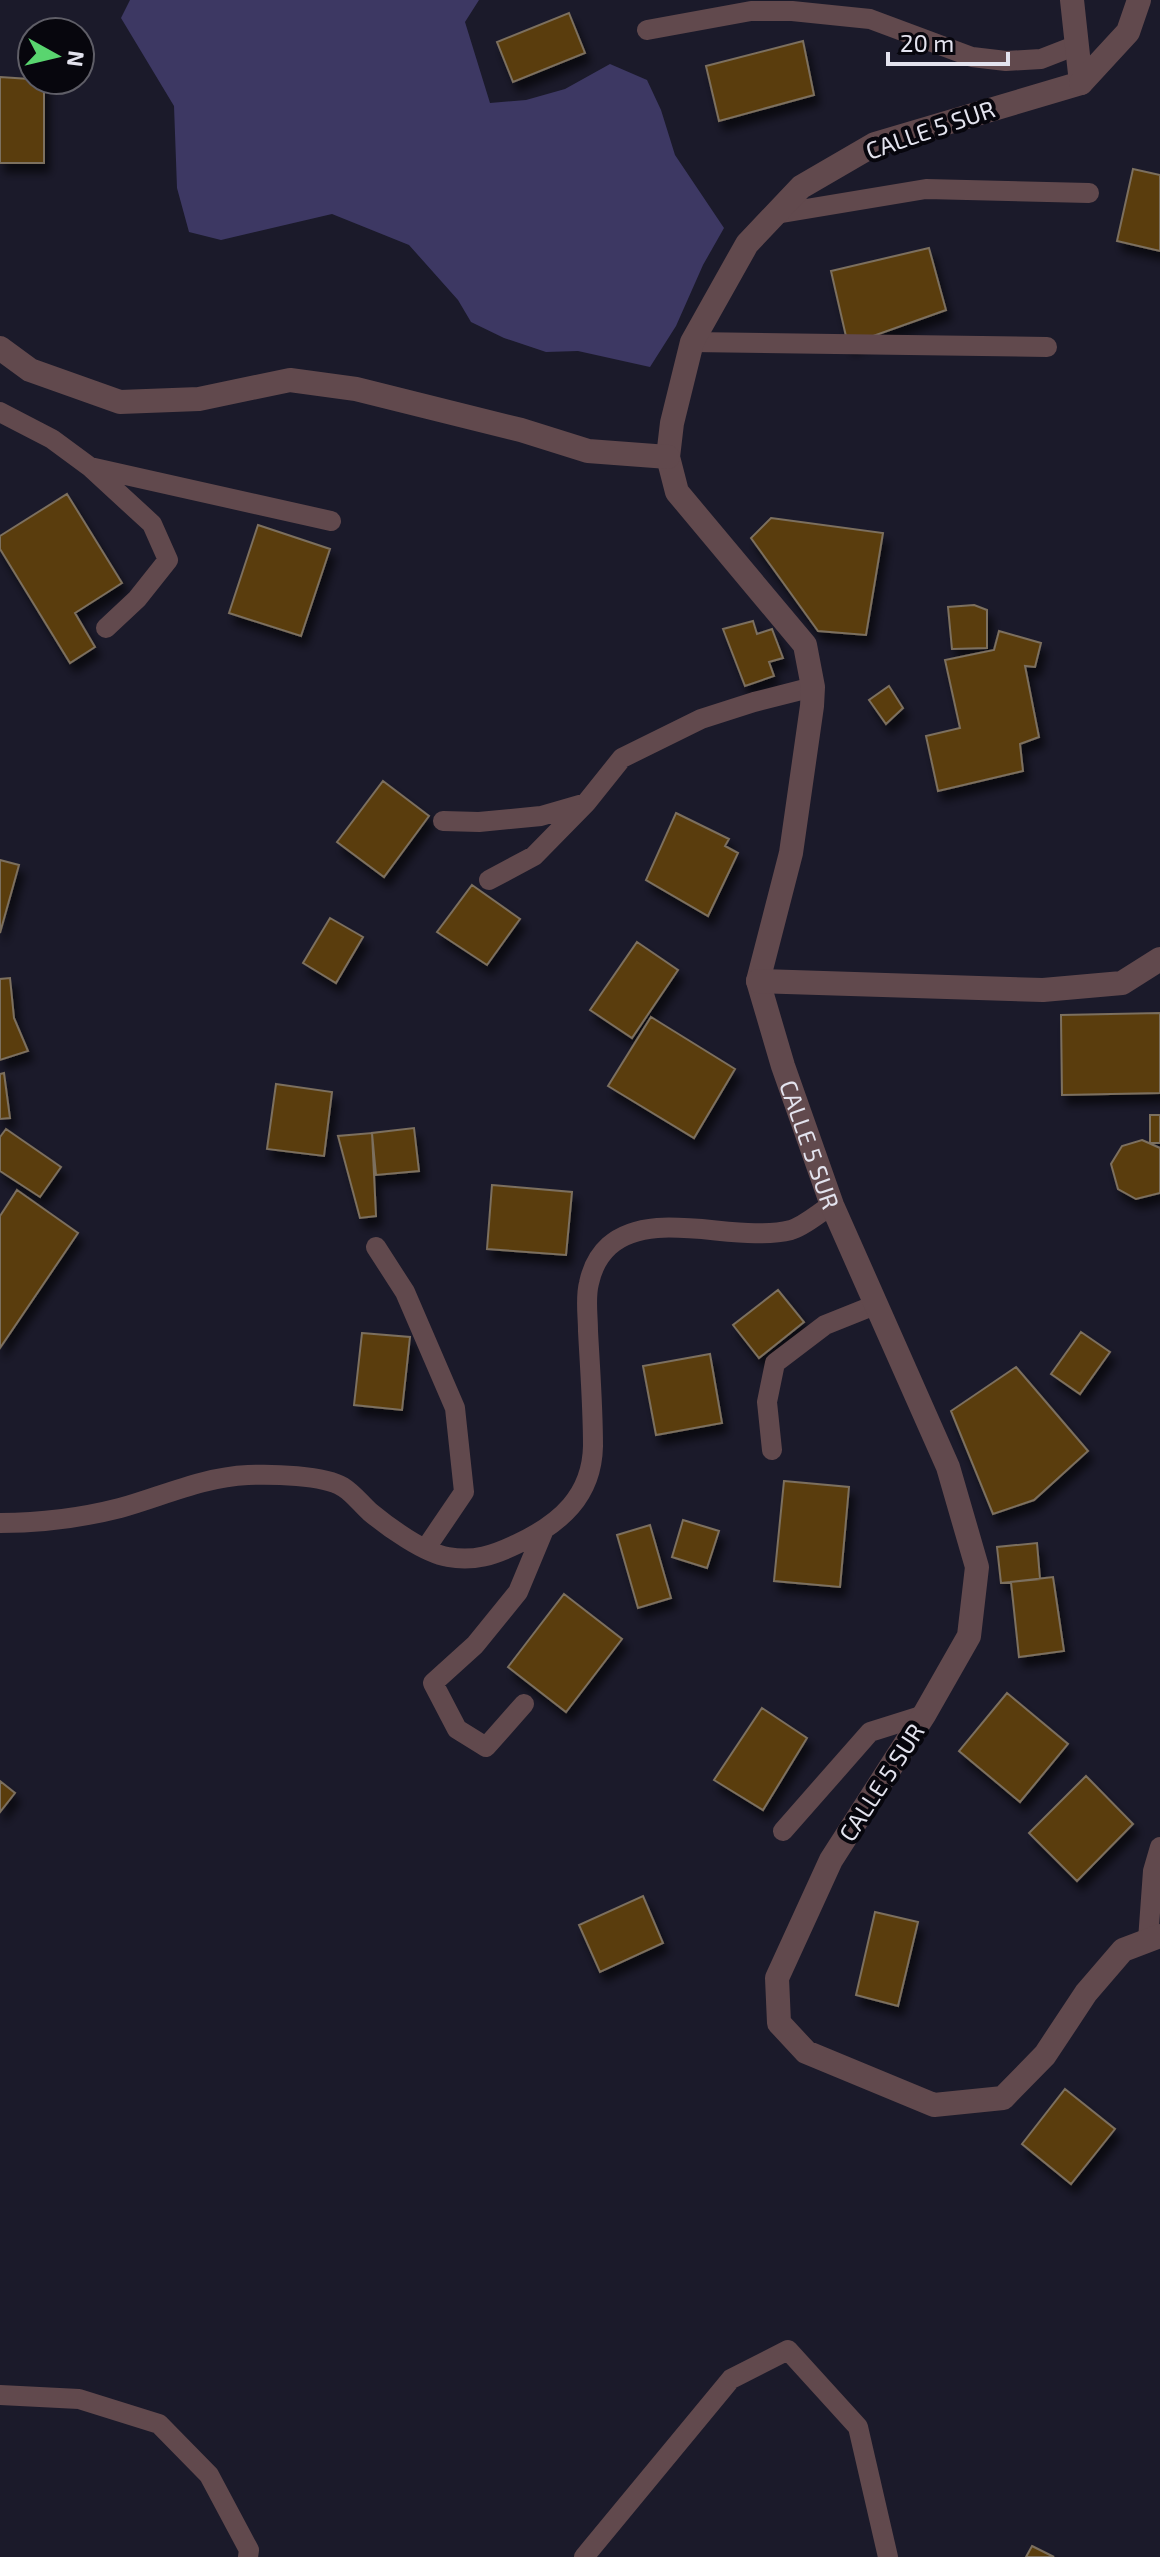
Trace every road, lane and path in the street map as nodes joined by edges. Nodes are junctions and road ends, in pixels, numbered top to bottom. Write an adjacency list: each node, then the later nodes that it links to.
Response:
1 (1072, 0): 4 (street)
2 (1139, 0): 5 (street)
3 (647, 30): 4 (lane)
4 (1077, 45): 5 (street)
5 (1081, 83): 7 (street, CALLE 5 SUR)
6 (1089, 193): 7 (lane)
7 (776, 214): 8 (street, CALLE 5 SUR)
8 (692, 342): 9 (lane); 12 (street, CALLE 5 SUR)
9 (1047, 347)
10 (0, 348): 12 (street)
11 (0, 412): 13 (lane)
12 (668, 457): 16 (street, CALLE 5 SUR)
13 (90, 467): 14 (lane); 15 (lane)
14 (331, 521)
15 (106, 628)
16 (813, 687): 17 (lane); 21 (street, CALLE 5 SUR)
17 (586, 803): 18 (lane); 19 (lane)
18 (443, 821)
19 (489, 880)
20 (1160, 959): 21 (street)
21 (758, 981): 22 (street, CALLE 5 SUR)
22 (832, 1205): 24 (street, CALLE 5 SUR); 27 (lane)
23 (376, 1247): 28 (lane)
24 (875, 1305): 25 (lane); 30 (street, CALLE 5 SUR)
25 (772, 1450)
26 (0, 1523): 28 (lane)
27 (543, 1532): 28 (lane); 29 (lane)
28 (426, 1548)
29 (524, 1704)
30 (924, 1715): 31 (lane); 33 (street, CALLE 5 SUR)
31 (783, 1831)
32 (1160, 1847): 33 (lane)
33 (1154, 1938)
34 (0, 2395): 35 (lane)
35 (248, 2557)
36 (584, 2557): 37 (lane)
37 (888, 2557)

